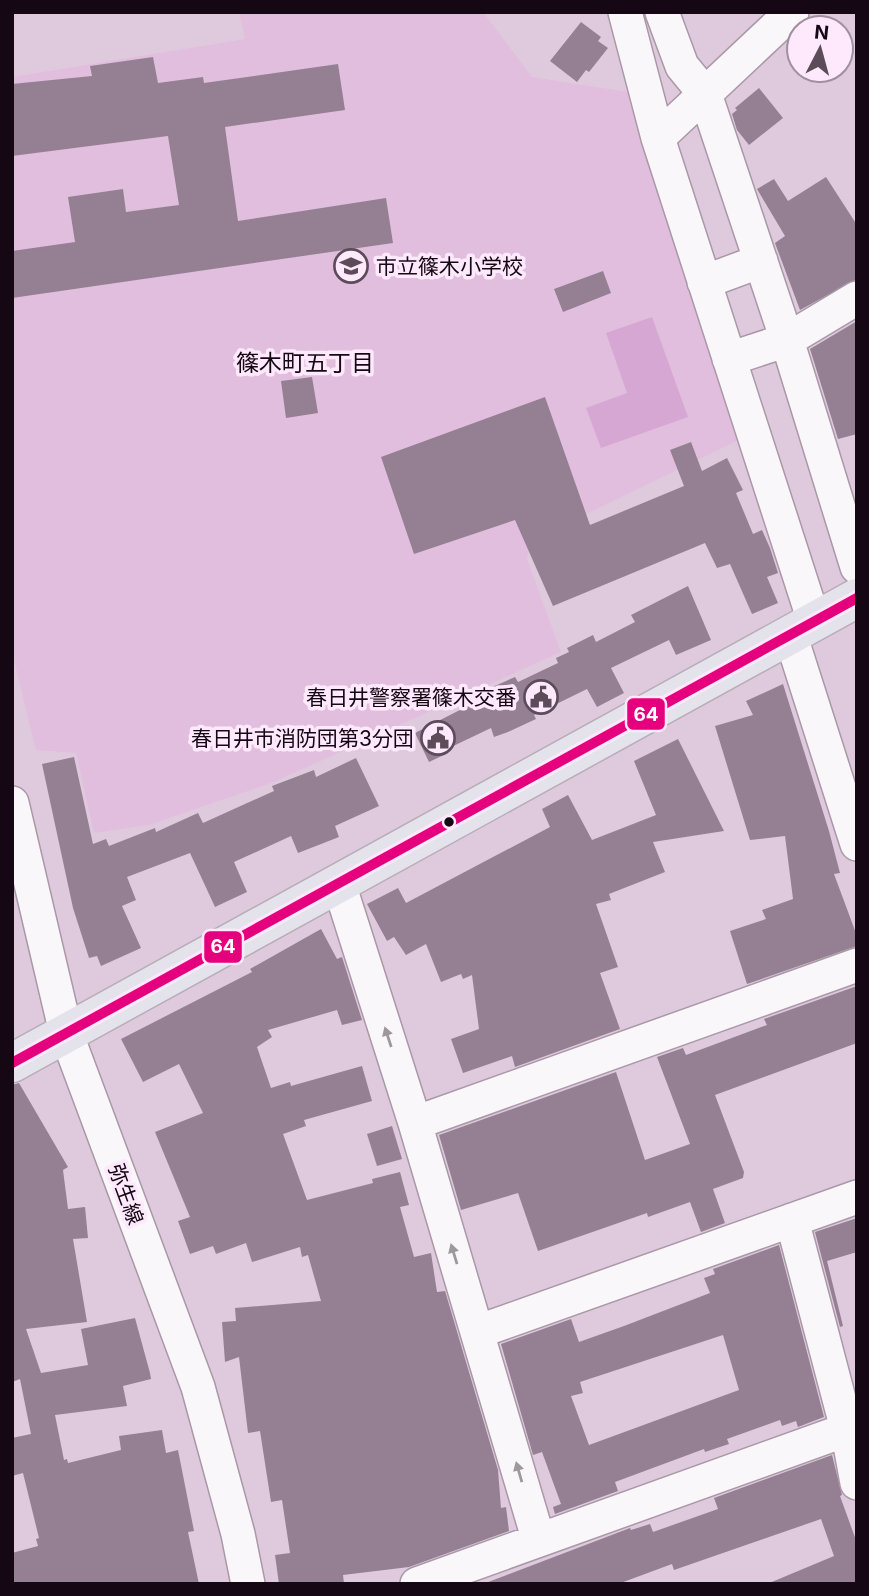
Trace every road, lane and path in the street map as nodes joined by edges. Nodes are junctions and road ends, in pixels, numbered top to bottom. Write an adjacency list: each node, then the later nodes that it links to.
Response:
1 (625, 12): 5 (street)
2 (662, 12): 4 (street)
3 (792, 12): 4 (street)
4 (705, 94): 5 (street); 6 (street)
5 (658, 138): 7 (street)
6 (761, 261): 7 (street); 9 (street)
7 (704, 282): 10 (street)
8 (857, 298): 9 (street)
9 (787, 340): 10 (street); 11 (street)
10 (729, 359): 13 (street)
11 (857, 567)
12 (857, 598): 13 (main road)
13 (803, 629): 15 (street); 16 (main road)
14 (12, 803): 18 (street, 弥生線)
15 (857, 844)
16 (339, 884): 18 (main road); 20 (street, one-way to 16)
17 (857, 965): 20 (street)
18 (66, 1032): 19 (main road); 28 (street, 弥生線)
19 (12, 1063)
20 (415, 1123): 23 (street, one-way to 20)
21 (857, 1197): 22 (street)
22 (792, 1220): 23 (street); 24 (street)
23 (477, 1332): 26 (street, one-way to 23)
24 (852, 1428): 25 (street); 26 (street)
25 (857, 1483)
26 (538, 1538): 27 (street)
27 (432, 1581)
28 (248, 1584)

